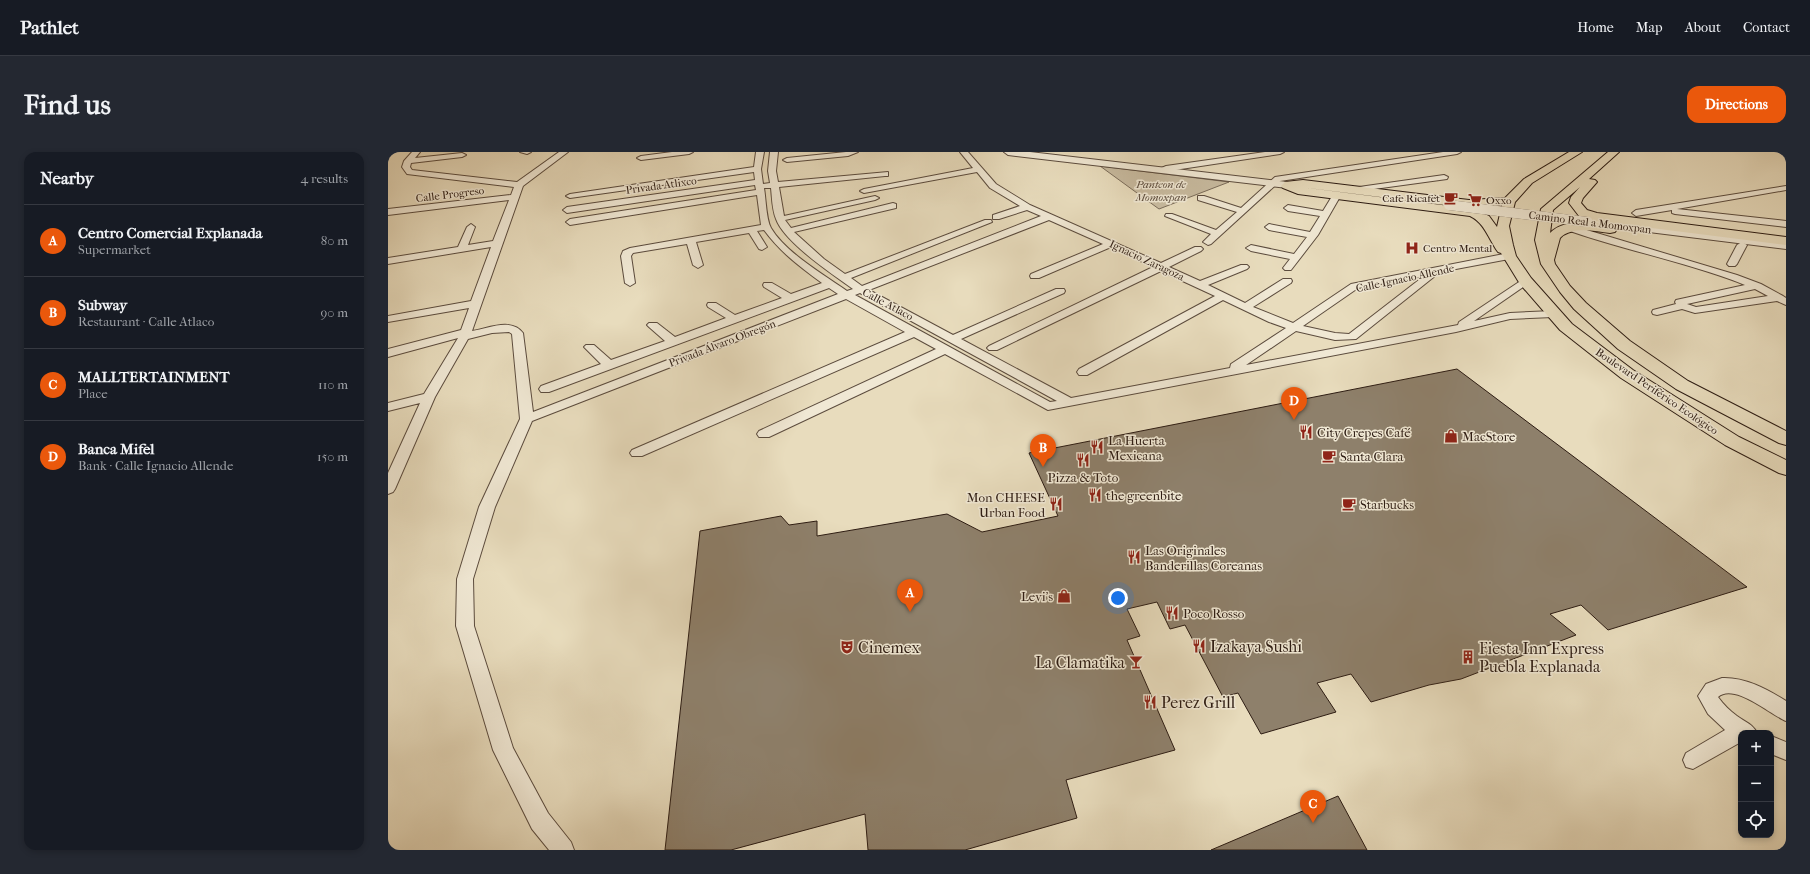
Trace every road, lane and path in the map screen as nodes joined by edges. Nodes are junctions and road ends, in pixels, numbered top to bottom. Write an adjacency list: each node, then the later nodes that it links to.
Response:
1 (416, 152): 19 (street)
2 (524, 152): 3 (street)
3 (527, 152)
4 (564, 152): 27 (street)
5 (689, 152): 17 (street)
6 (774, 152): 28 (street, Calle Atlaco)
7 (854, 152): 18 (street)
8 (964, 152): 21 (street, Ignacio Zaragoza)
9 (1008, 152): 22 (street, Camino Real a Momoxpan)
10 (1033, 152): 22 (street, Camino Real a Momoxpan)
11 (1280, 152): 22 (street)
12 (1457, 152): 25 (street)
13 (1577, 152): 39 (highway)
14 (1614, 152): 78 (highway, Boulevard Periférico Ecológico)
15 (1626, 152): 63 (highway)
16 (462, 155): 19 (street)
17 (641, 158)
18 (786, 160)
19 (408, 161): 27 (street)
20 (758, 161): 26 (street); 30 (street, Calle Atlaco); 35 (street)
21 (979, 169): 33 (street); 41 (street, Ignacio Zaragoza)
22 (1164, 169): 25 (street, Camino Real a Momoxpan)
23 (885, 174): 28 (street)
24 (1444, 177): 32 (street)
25 (1272, 183): 29 (street, Camino Real a Momoxpan); 45 (street)
26 (599, 184)
27 (519, 185): 36 (street)
28 (774, 185): 30 (street); 51 (street, Calle Atlaco)
29 (1291, 186): 32 (highway); 34 (highway); 69 (street, Camino Real a Momoxpan, bridge)
30 (759, 187): 44 (street, Privada Atlixco); 52 (street); 55 (street, Calle Atlaco)
31 (1786, 188): 43 (street)
32 (1352, 190): 39 (highway)
33 (864, 191)
34 (1337, 195): 48 (street); 75 (highway)
35 (570, 196)
36 (515, 197): 46 (street, Calle Progreso); 66 (street)
37 (874, 198): 51 (street)
38 (1201, 198): 45 (street)
39 (1509, 201): 75 (highway, Boulevard Periférico Ecológico)
40 (893, 206): 60 (street)
41 (1027, 207): 49 (street, Ignacio Zaragoza); 86 (street)
42 (1288, 208): 48 (street)
43 (1658, 209): 47 (street); 53 (street)
44 (567, 210)
45 (1243, 211): 59 (street)
46 (388, 212)
47 (1636, 213)
48 (1326, 214): 61 (street)
49 (1050, 216): 67 (street, Ignacio Zaragoza); 94 (street, Privada Álvaro Obregón)
50 (1170, 216): 59 (street)
51 (780, 219): 60 (street, Calle Atlaco)
52 (570, 222)
53 (1786, 224)
54 (471, 227): 71 (street)
55 (766, 227): 58 (street); 64 (street, Calle Atlaco)
56 (1269, 227): 61 (street)
57 (1570, 228): 68 (highway); 78 (highway); 93 (street)
58 (752, 229): 62 (street); 70 (street)
59 (1217, 233): 65 (street)
60 (791, 235): 64 (street); 86 (street, Calle Atlaco)
61 (1313, 235): 76 (street)
62 (691, 240): 80 (street); 89 (street)
63 (1786, 241)
64 (778, 242): 90 (street, Calle Atlaco)
65 (1208, 242)
66 (497, 243): 71 (street); 100 (street)
67 (1111, 244): 82 (street, Ignacio Zaragoza); 85 (street)
68 (1742, 245): 74 (highway); 79 (street)
69 (1786, 246)
70 (762, 247)
71 (462, 248): 77 (street)
72 (1251, 248): 76 (street)
73 (1198, 249): 82 (street)
74 (1786, 250)
75 (1509, 256): 84 (street, Calle Ignacio Allende); 88 (highway, Boulevard Periférico Ecológico)
76 (1297, 257): 83 (street)
77 (388, 261)
78 (1548, 264): 129 (highway, Boulevard Periférico Ecológico)
79 (1732, 264)
80 (698, 265)
81 (1244, 266): 92 (street)
82 (1161, 267): 92 (street, Ignacio Zaragoza); 117 (street)
83 (1288, 268)
84 (1436, 271): 109 (street, Calle Ignacio Allende); 109 (street, Ignacio Zaragoza)
85 (1035, 276)
86 (843, 278): 94 (street, Calle Atlaco)
87 (1287, 281): 103 (street)
88 (1525, 282): 105 (highway, Boulevard Periférico Ecológico); 110 (street)
89 (630, 283)
90 (829, 284): 96 (street, Calle Atlaco); 98 (street)
91 (768, 285): 98 (street)
92 (1200, 285): 97 (street, Ignacio Zaragoza)
93 (1757, 286): 99 (street); 102 (street)
94 (861, 290): 96 (street, Privada Álvaro Obregón); 113 (street, Calle Atlaco)
95 (1060, 291): 113 (street)
96 (846, 296): 111 (street, Calle Atlaco); 127 (street, Privada Álvaro Obregón)
97 (1223, 296): 103 (street, Ignacio Zaragoza); 122 (street)
98 (790, 298): 107 (street)
99 (1782, 300): 102 (street)
100 (477, 303): 106 (street); 112 (street)
101 (712, 304): 107 (street)
102 (1683, 306): 104 (street)
103 (1245, 307): 109 (street, Ignacio Zaragoza)
104 (1658, 312)
105 (1553, 314): 110 (street); 131 (highway, Boulevard Periférico Ecológico)
106 (388, 318)
107 (734, 319): 114 (street)
108 (652, 325): 114 (street)
109 (1294, 327): 121 (street, Calle Ignacio Allende)
110 (1456, 329): 121 (street)
111 (913, 333): 119 (street, Calle Atlaco); 130 (street, Calle Atlaco)
112 (466, 334): 118 (street); 124 (street); 127 (street)
113 (953, 339): 116 (street, Calle Atlaco)
114 (674, 342): 120 (street)
115 (590, 347): 120 (street)
116 (970, 348): 119 (street); 125 (street, Calle Atlaco)
117 (993, 348)
118 (388, 353)
119 (949, 353): 125 (street, Calle Atlaco); 128 (street)
120 (610, 366): 123 (street)
121 (1229, 371): 125 (street)
122 (1083, 372)
123 (545, 389)
124 (429, 397): 126 (street); 132 (street)
125 (1069, 402)
126 (388, 407)
127 (527, 419): 139 (street)
128 (764, 434)
129 (1786, 439)
130 (637, 453)
131 (1786, 468)
132 (390, 481)
133 (1786, 712): 134 (street)
134 (1742, 730)
135 (1738, 736): 138 (street)
136 (1774, 746): 137 (street)
137 (1786, 751)
138 (1694, 760)
139 (563, 850)

